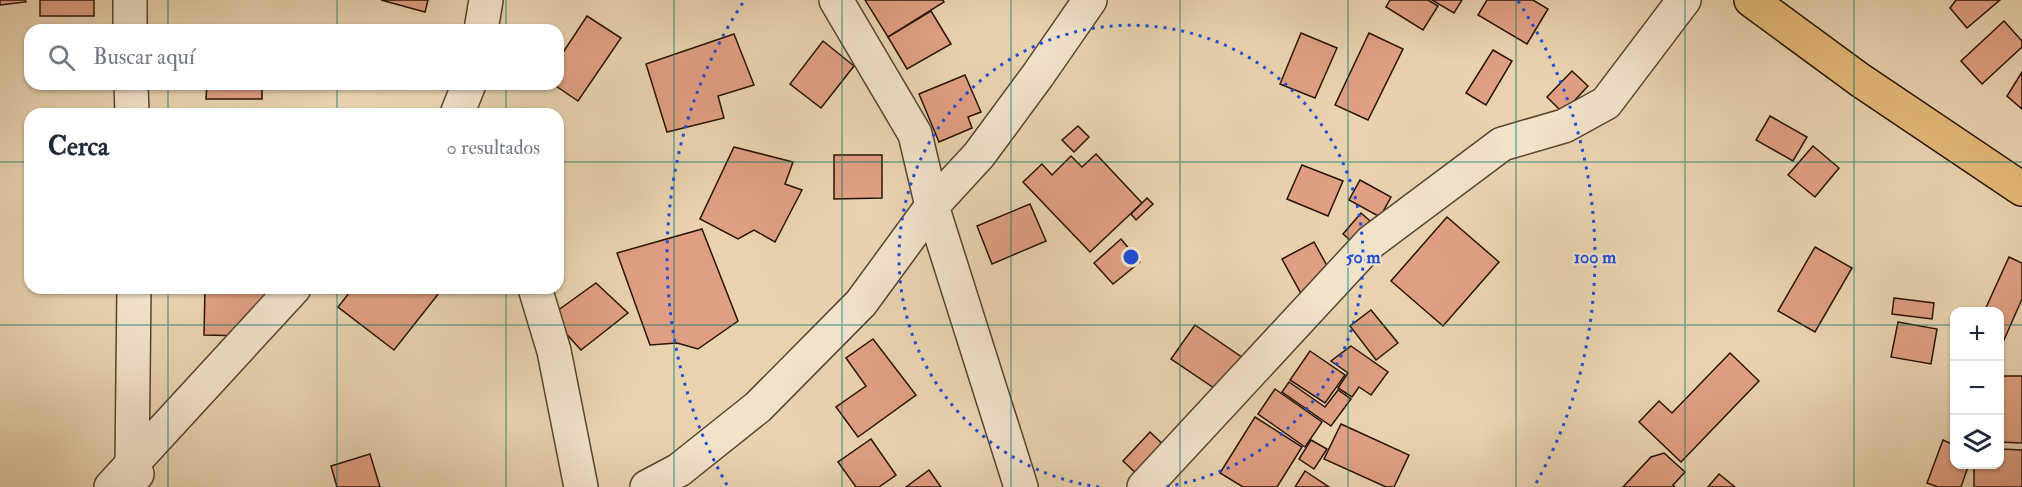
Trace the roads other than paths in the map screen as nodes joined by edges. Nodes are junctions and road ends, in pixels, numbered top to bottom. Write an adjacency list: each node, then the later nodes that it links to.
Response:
1 (129, 0): 7 (street)
2 (486, 0): 8 (street)
3 (836, 0): 14 (street)
4 (1090, 0): 14 (street)
5 (1684, 0): 22 (street)
6 (1751, 0): 13 (main road)
7 (130, 24)
8 (483, 24)
9 (131, 90): 11 (street)
10 (467, 90): 12 (street)
11 (132, 108)
12 (459, 108)
13 (2022, 189)
14 (932, 206): 20 (street); 21 (street)
15 (134, 294): 18 (street)
16 (289, 294): 18 (street)
17 (537, 294): 19 (street)
18 (128, 479)
19 (581, 487)
20 (647, 487)
21 (1021, 487)
22 (1144, 487)

